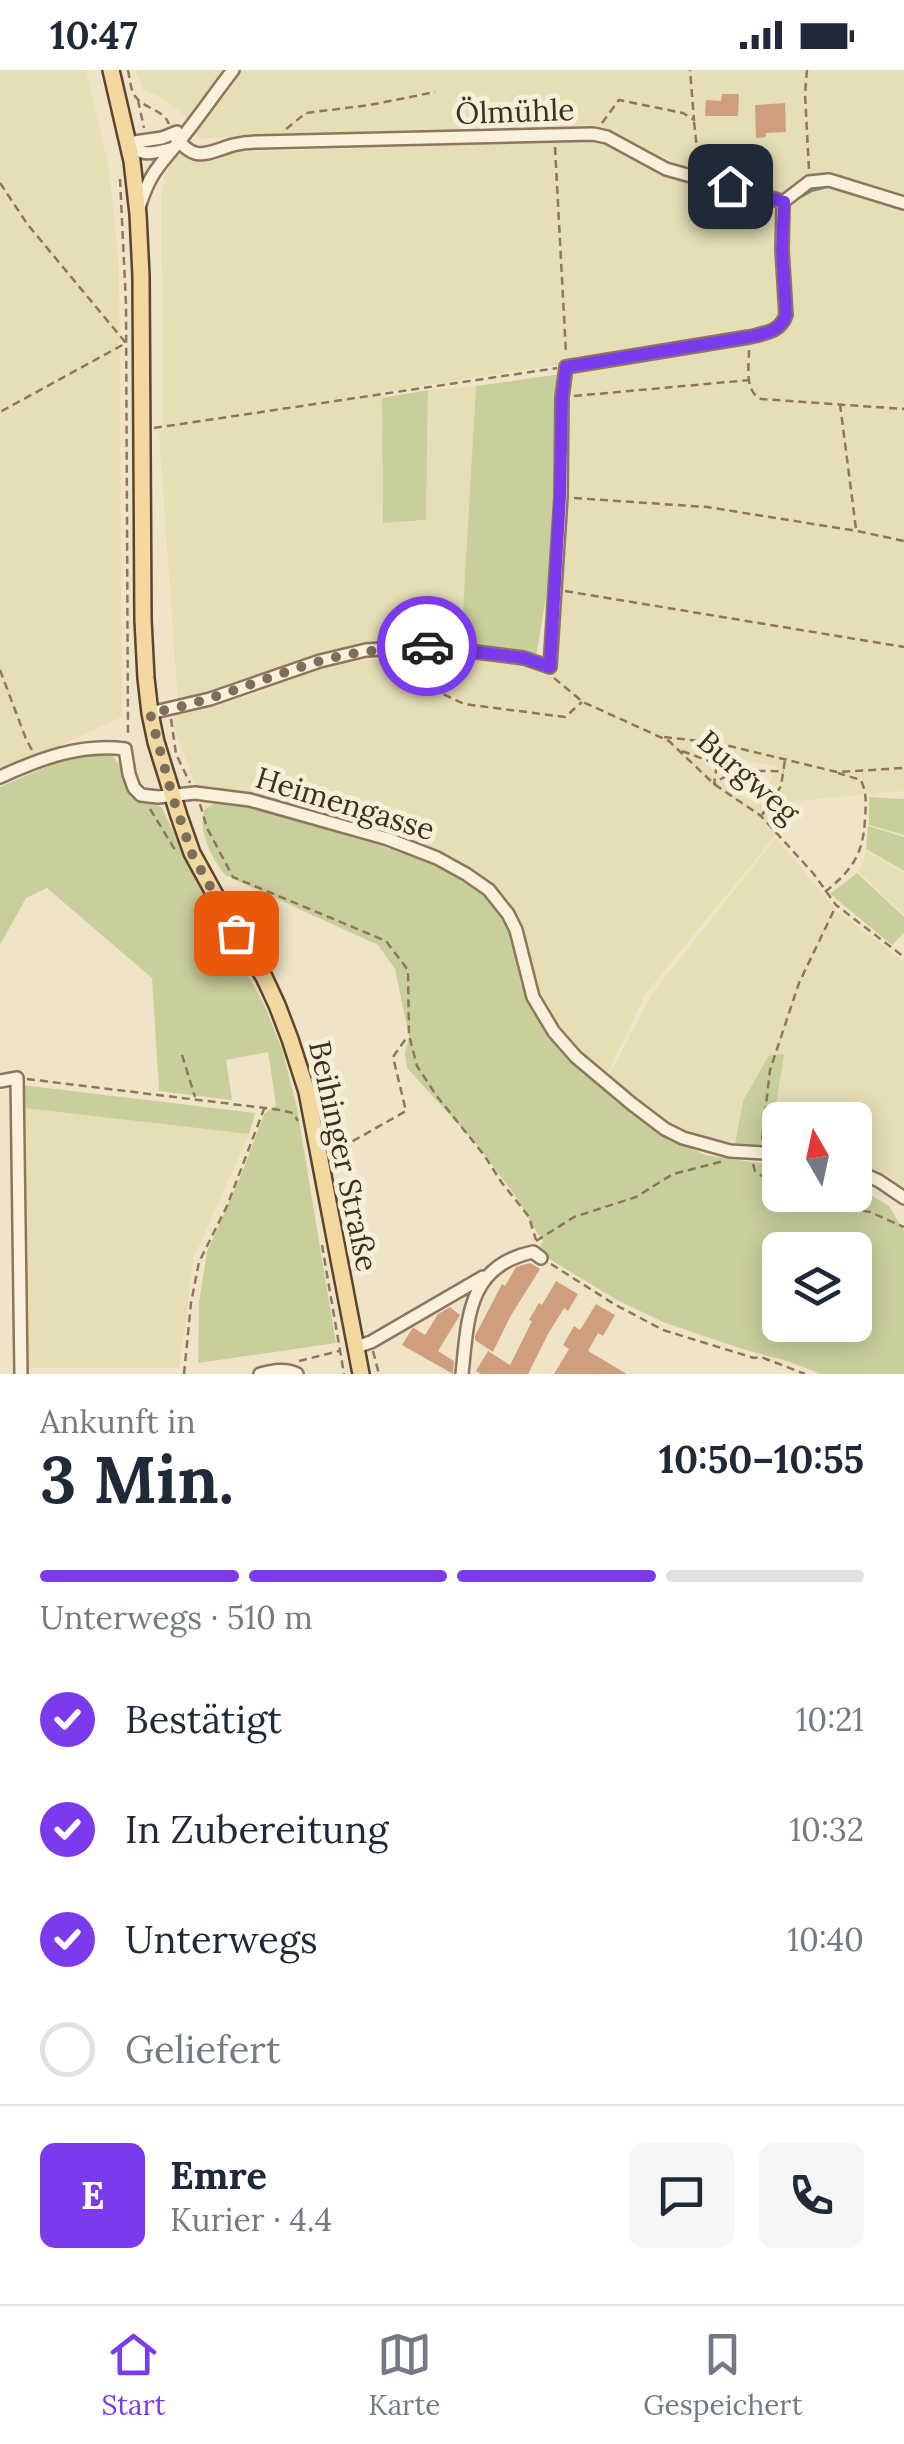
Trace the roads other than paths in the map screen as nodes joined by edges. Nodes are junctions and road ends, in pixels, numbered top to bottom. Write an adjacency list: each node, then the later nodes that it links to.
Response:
1 (111, 70): 4 (main road, Beihinger Straße)
2 (233, 70): 3 (street)
3 (175, 142): 4 (street, Ölmühle); 5 (street, Ölmühle); 7 (street)
4 (128, 144): 7 (main road, Beihinger Straße)
5 (784, 202): 6 (street); 8 (street)
6 (904, 202)
7 (138, 214): 8 (main road, Beihinger Straße)
8 (150, 713): 10 (main road, Beihinger Straße)
9 (0, 778): 10 (street, Heimengasse)
10 (172, 795): 12 (street, Heimengasse); 17 (main road, Beihinger Straße)
11 (0, 1081): 18 (street)
12 (762, 1154)
13 (872, 1178): 14 (street)
14 (904, 1198)
15 (537, 1251): 16 (street)
16 (487, 1274): 17 (street); 22 (street)
17 (356, 1346): 21 (main road, Beihinger Straße)
18 (21, 1374)
19 (260, 1374): 20 (street)
20 (297, 1374)
21 (362, 1374)
22 (462, 1374)

